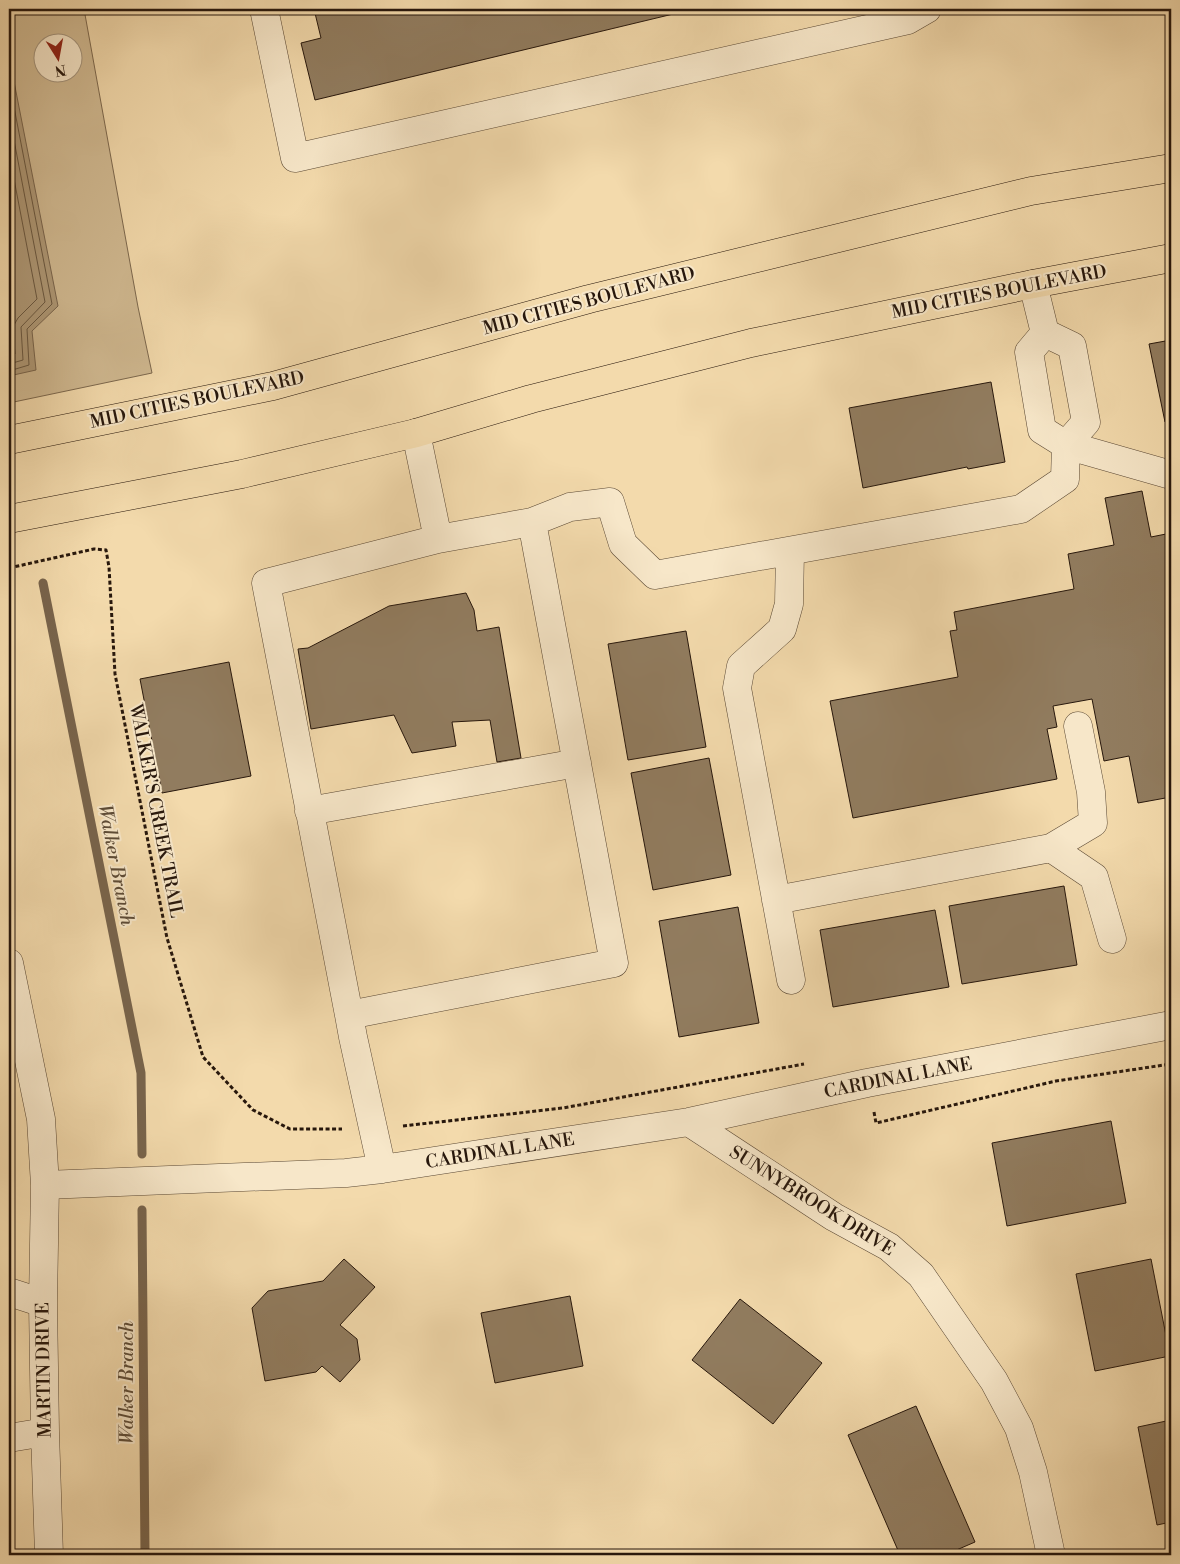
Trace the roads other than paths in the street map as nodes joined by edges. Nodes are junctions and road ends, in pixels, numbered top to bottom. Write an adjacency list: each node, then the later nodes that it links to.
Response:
1 (264, 9): 2 (street)
2 (927, 9)
3 (1171, 168): 8 (main road, MID CITIES BOULEVARD)
4 (1171, 258): 5 (main road, MID CITIES BOULEVARD)
5 (1033, 284): 6 (street); 7 (main road, MID CITIES BOULEVARD)
6 (1045, 333): 9 (street); 9 (street)
7 (416, 433): 11 (main road, MID CITIES BOULEVARD); 13 (street)
8 (9, 440)
9 (1066, 445): 10 (street); 14 (street)
10 (1171, 475)
11 (9, 519)
12 (532, 522): 13 (street); 14 (street); 16 (street)
13 (438, 540): 17 (street)
14 (790, 551): 19 (street)
15 (1078, 726): 18 (street)
16 (577, 763): 17 (street); 23 (street)
17 (310, 811): 23 (street)
18 (1051, 848): 19 (street); 20 (street)
19 (776, 900): 22 (street)
20 (1112, 939)
21 (9, 963): 27 (street)
22 (791, 980)
23 (349, 1015): 26 (street)
24 (1171, 1025): 25 (street, CARDINAL LANE)
25 (689, 1122): 26 (street, CARDINAL LANE); 33 (street, SUNNYBROOK DRIVE)
26 (382, 1169): 27 (street, CARDINAL LANE)
27 (45, 1185): 29 (street, MARTIN DRIVE)
28 (9, 1292): 29 (street)
29 (43, 1303): 30 (street, MARTIN DRIVE)
30 (45, 1432): 31 (street); 32 (street, MARTIN DRIVE)
31 (9, 1438)
32 (50, 1555)
33 (1050, 1555)

